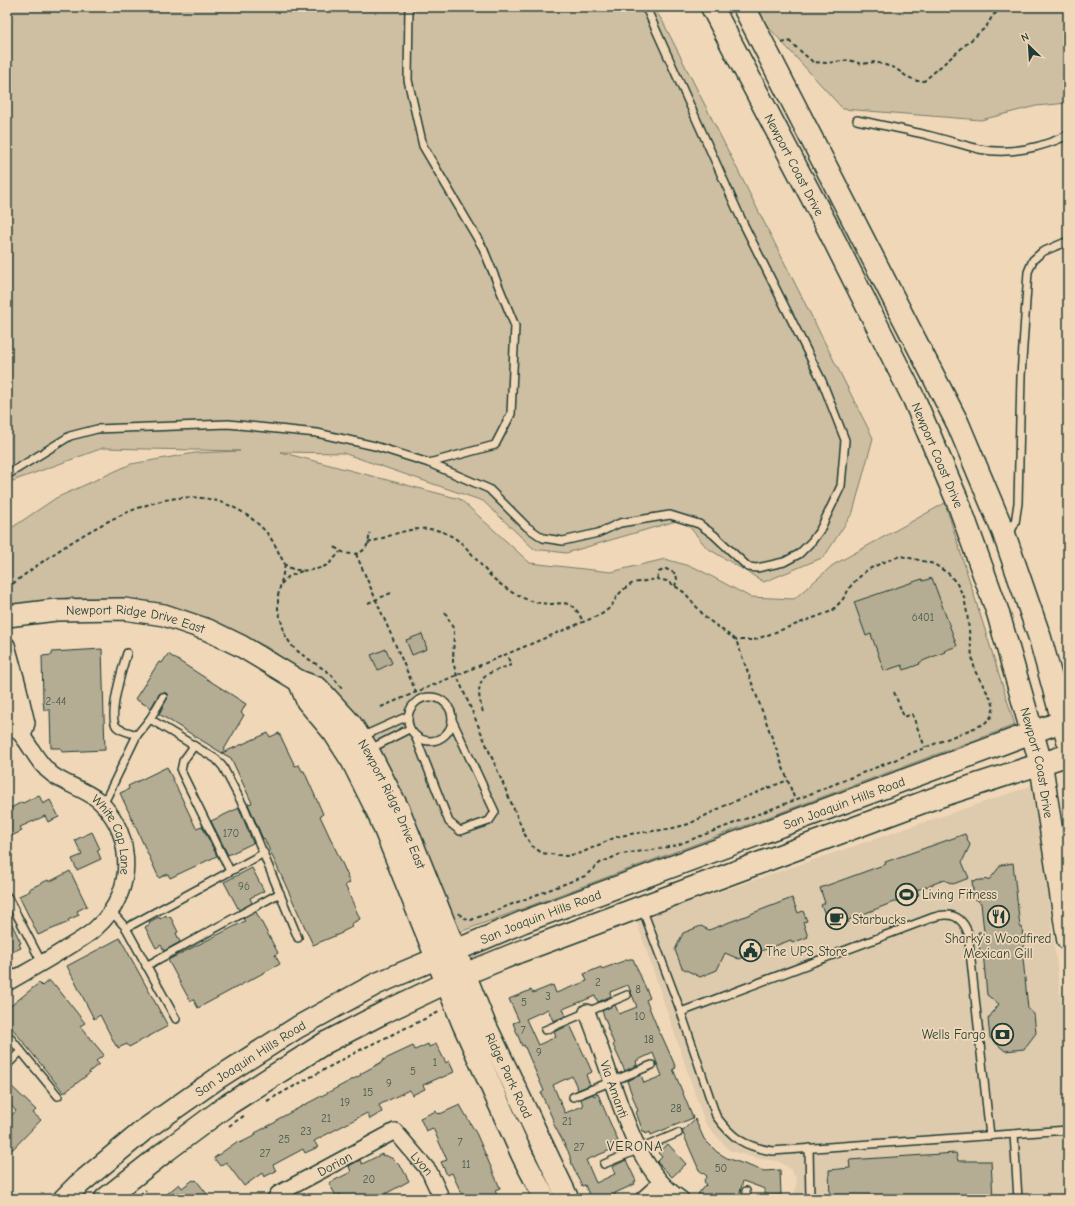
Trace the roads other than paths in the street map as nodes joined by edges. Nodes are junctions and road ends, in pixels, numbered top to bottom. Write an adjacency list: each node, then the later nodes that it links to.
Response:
1 (409, 7): 8 (lane)
2 (644, 7): 8 (lane)
3 (712, 7): 22 (main road, Newport Coast Drive)
4 (744, 7): 10 (main road, Newport Coast Drive)
5 (857, 120): 6 (lane)
6 (1068, 135)
7 (1068, 241): 10 (lane)
8 (429, 463): 9 (lane)
9 (7, 474)
10 (1006, 540): 21 (main road, Newport Coast Drive)
11 (7, 616): 14 (main road, Newport Ridge Drive East)
12 (7, 644): 24 (street)
13 (126, 653): 23 (lane)
14 (299, 681): 26 (main road, Newport Ridge Drive East); 40 (main road, Newport Ridge Drive East)
15 (7, 696): 24 (street, White Cap Lane)
16 (163, 697): 18 (lane)
17 (408, 716): 19 (lane); 20 (lane); 26 (lane)
18 (150, 719): 23 (lane); 27 (lane)
19 (452, 722): 25 (lane); 25 (lane)
20 (409, 729): 25 (lane); 26 (lane)
21 (1065, 730): 22 (main road, San Joaquin Hills Road)
22 (1032, 732): 29 (main road, Newport Coast Drive); 40 (main road, San Joaquin Hills Road)
23 (137, 735): 30 (lane)
24 (23, 737): 30 (street, White Cap Lane)
25 (416, 738)
26 (364, 743): 40 (main road, Newport Ridge Drive East)
27 (194, 746): 31 (lane); 32 (lane)
28 (1068, 755): 29 (main road, San Joaquin Hills Road)
29 (1040, 764): 35 (main road, San Joaquin Hills Road); 39 (main road, Newport Coast Drive)
30 (103, 805): 36 (street, White Cap Lane)
31 (264, 853): 32 (lane); 33 (lane)
32 (230, 872): 37 (lane)
33 (280, 893): 38 (lane); 42 (lane)
34 (7, 896): 41 (lane)
35 (642, 908): 43 (main road, San Joaquin Hills Road); 48 (lane)
36 (111, 911): 37 (lane); 41 (street, White Cap Lane)
37 (126, 928): 42 (lane)
38 (298, 938)
39 (1068, 939)
40 (447, 955): 43 (main road, Ridge Park Road); 45 (main road, Ridge Park Road); 68 (main road, San Joaquin Hills Road)
41 (42, 963): 44 (street, White Cap Lane)
42 (146, 966): 49 (lane)
43 (465, 974): 45 (main road, San Joaquin Hills Road); 73 (main road, Ridge Park Road)
44 (7, 983)
45 (447, 983): 69 (main road, San Joaquin Hills Road); 72 (main road, Ridge Park Road)
46 (627, 995): 47 (lane)
47 (587, 1012): 50 (lane); 55 (street, Via Amanti)
48 (681, 1012): 62 (lane); 63 (lane)
49 (176, 1019)
50 (545, 1030)
51 (7, 1034): 52 (lane)
52 (21, 1051): 54 (lane); 56 (lane)
53 (652, 1065): 55 (lane)
54 (7, 1066)
55 (612, 1080): 57 (lane); 64 (street, Via Amanti)
56 (58, 1096)
57 (573, 1097)
58 (1068, 1130): 61 (lane)
59 (395, 1131): 70 (street, Dorian); 71 (street, Lyon)
60 (678, 1133): 64 (lane)
61 (1014, 1134): 62 (lane); 78 (lane)
62 (990, 1136): 63 (lane)
63 (809, 1148): 77 (lane)
64 (639, 1149): 65 (lane); 66 (street, Via Amanti)
65 (604, 1164)
66 (661, 1183): 74 (street); 75 (street, Via Amanti)
67 (746, 1191): 76 (lane)
68 (64, 1199)
69 (105, 1199)
70 (275, 1199)
71 (442, 1199)
72 (545, 1199)
73 (568, 1199)
74 (643, 1199)
75 (681, 1199)
76 (747, 1199)
77 (810, 1199)
78 (1018, 1199)

